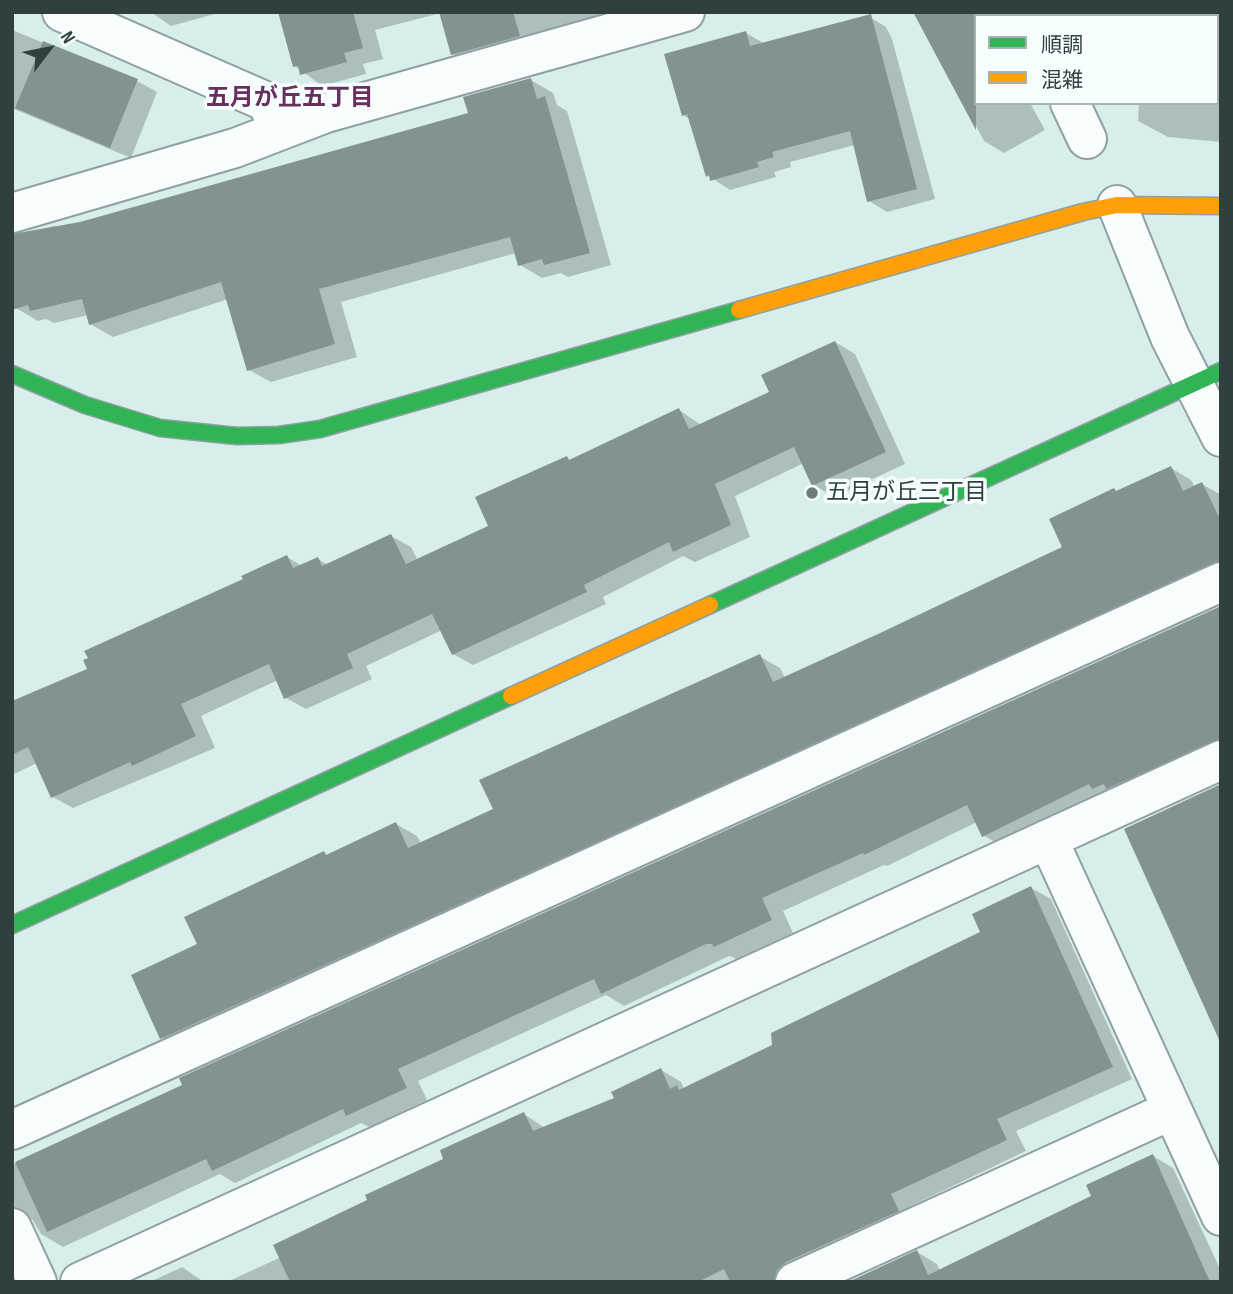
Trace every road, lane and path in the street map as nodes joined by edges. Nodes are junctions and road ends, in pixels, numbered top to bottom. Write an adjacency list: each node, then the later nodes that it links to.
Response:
1 (62, 12): 4 (street)
2 (685, 12): 4 (street)
3 (1071, 105): 5 (street)
4 (279, 130): 8 (street)
5 (1087, 139)
6 (1117, 205): 7 (street); 9 (street); 10 (street)
7 (1221, 206)
8 (12, 214)
9 (12, 374)
10 (1207, 378): 11 (street); 15 (street)
11 (1221, 437)
12 (1221, 582): 17 (street)
13 (1221, 760): 14 (street)
14 (1048, 839): 16 (street); 21 (street)
15 (12, 925)
16 (1172, 1110): 18 (street); 22 (street)
17 (12, 1130)
18 (1221, 1216)
19 (12, 1228): 20 (street)
20 (37, 1282)
21 (80, 1282)
22 (795, 1282)

